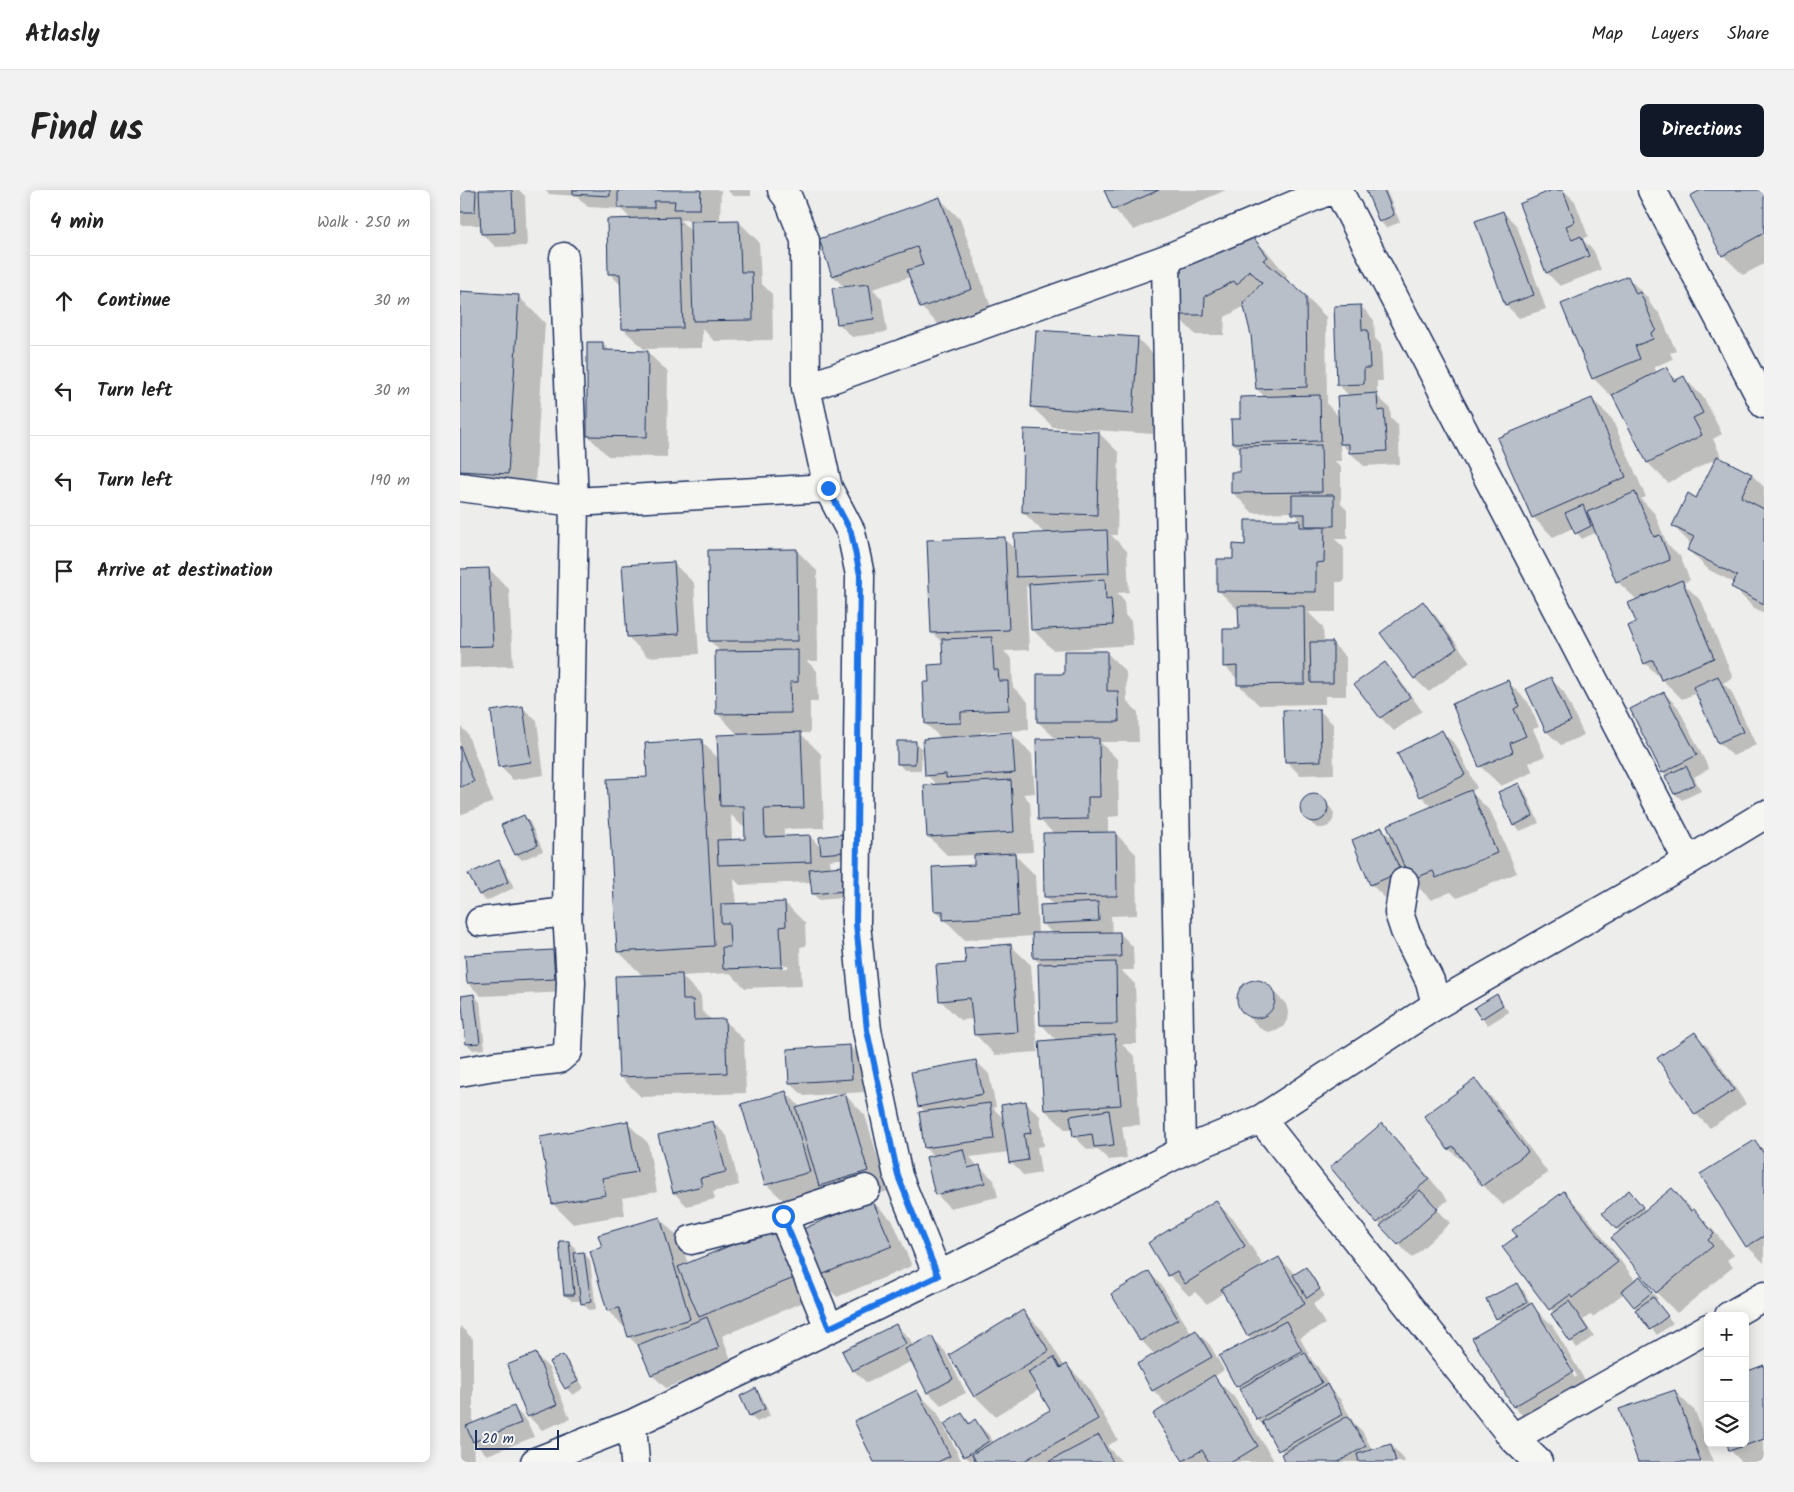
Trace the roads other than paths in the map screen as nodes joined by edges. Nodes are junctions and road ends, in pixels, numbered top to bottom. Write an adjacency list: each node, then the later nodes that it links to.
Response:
1 (782, 190): 7 (street)
2 (1330, 190): 6 (street)
3 (1338, 190): 13 (street)
4 (1652, 190): 8 (street)
5 (564, 257): 11 (street)
6 (1166, 259): 7 (street); 20 (street)
7 (806, 388): 10 (street)
8 (1764, 404)
9 (460, 487): 11 (street)
10 (828, 488): 11 (street); 24 (street)
11 (574, 502): 15 (street)
12 (1764, 815): 13 (street)
13 (1688, 862): 17 (street)
14 (1404, 882): 17 (street)
15 (567, 912): 16 (street); 18 (street)
16 (480, 922)
17 (1436, 1006): 19 (street)
18 (460, 1072)
19 (1261, 1119): 20 (street); 30 (street)
20 (1181, 1152): 24 (street)
21 (866, 1189): 22 (street)
22 (783, 1216): 23 (street); 27 (street)
23 (691, 1240)
24 (938, 1276): 27 (street)
25 (1764, 1296): 26 (street)
26 (1736, 1312)
27 (829, 1328): 29 (street)
28 (1704, 1330): 30 (street)
29 (632, 1424): 31 (street); 32 (street)
30 (1513, 1438): 33 (street)
31 (535, 1462)
32 (635, 1462)
33 (1538, 1462)

